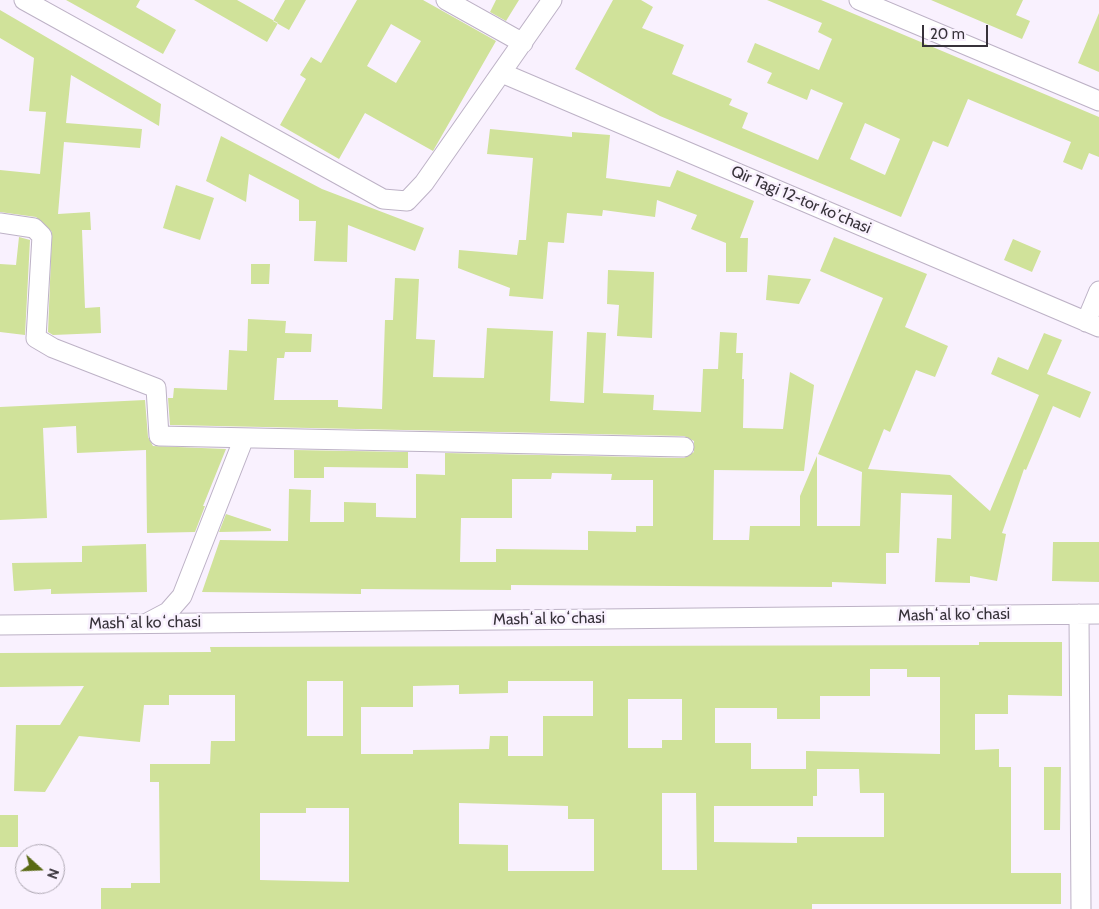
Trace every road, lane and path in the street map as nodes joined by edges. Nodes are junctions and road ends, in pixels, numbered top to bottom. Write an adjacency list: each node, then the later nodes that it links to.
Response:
1 (24, 0): 6 (street)
2 (446, 0): 5 (street)
3 (552, 0): 5 (street)
4 (859, 0): 7 (street)
5 (524, 43): 6 (street)
6 (502, 73): 10 (street, Qir Tagi 12-tor koʼchasi)
7 (1099, 101)
8 (0, 223): 11 (street)
9 (1099, 291): 10 (street)
10 (1092, 324)
11 (244, 438): 12 (street); 15 (street)
12 (684, 447)
13 (1079, 614): 14 (street, Mashʻal koʻchasi); 15 (street, Mashʻal koʻchasi); 17 (street)
14 (1099, 614)
15 (148, 622): 16 (street, Mashʻal koʻchasi)
16 (0, 625)
17 (1081, 909)

